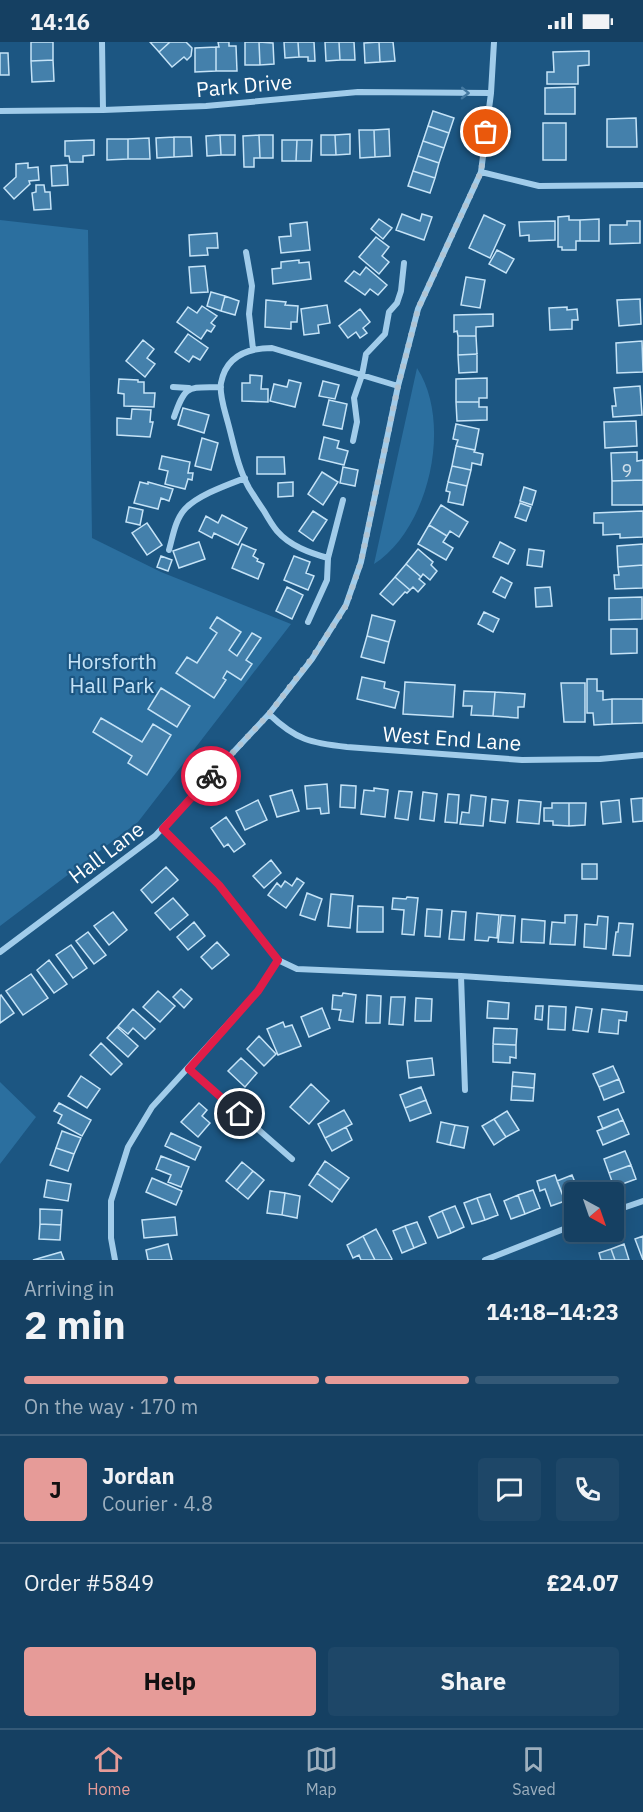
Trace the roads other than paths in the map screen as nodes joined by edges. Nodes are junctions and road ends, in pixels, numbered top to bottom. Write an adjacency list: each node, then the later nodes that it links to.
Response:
1 (102, 42): 4 (street)
2 (494, 42): 3 (street, Hall Lane)
3 (491, 93): 4 (street, Park Drive, one-way to 3); 6 (street, Hall Lane)
4 (104, 110): 5 (street, Park Drive)
5 (0, 111)
6 (481, 172): 7 (street); 12 (street, Hall Lane)
7 (643, 185)
8 (246, 252): 10 (street)
9 (404, 263): 11 (street)
10 (253, 349): 11 (street); 14 (street)
11 (362, 375): 12 (street); 17 (street)
12 (398, 386): 23 (street, Hall Lane)
13 (173, 387): 15 (street)
14 (221, 387): 15 (street); 18 (street)
15 (193, 388): 16 (street)
16 (174, 417)
17 (353, 441)
18 (245, 478): 20 (street); 21 (street)
19 (343, 500): 21 (street)
20 (169, 550)
21 (328, 558): 22 (street)
22 (308, 622)
23 (269, 714): 24 (street, West End Lane); 25 (street, Hall Lane)
24 (643, 755)
25 (163, 829): 26 (street, Hall Lane); 27 (street)
26 (0, 952)
27 (278, 960): 28 (street); 30 (street)
28 (461, 976): 29 (street); 31 (street)
29 (643, 988)
30 (189, 1069): 32 (street); 36 (street)
31 (465, 1090)
32 (292, 1159)
33 (643, 1201): 34 (street)
34 (624, 1208)
35 (564, 1229): 37 (street)
36 (116, 1260)
37 (485, 1260)

